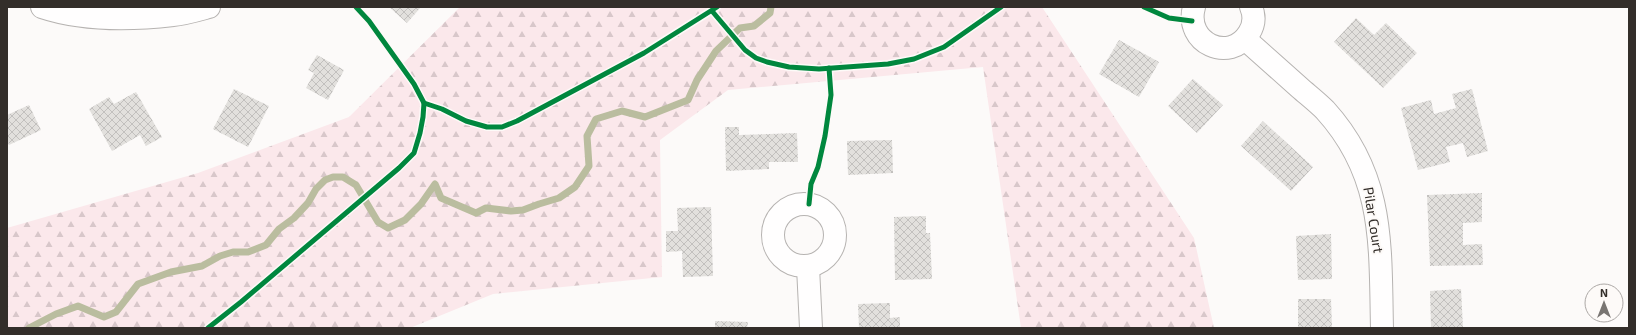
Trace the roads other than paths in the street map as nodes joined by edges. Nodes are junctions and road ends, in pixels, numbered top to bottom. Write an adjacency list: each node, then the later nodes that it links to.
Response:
1 (42, 7): 2 (street)
2 (209, 7)
3 (1251, 7): 5 (street)
4 (1193, 14): 5 (street)
5 (1245, 39): 8 (street, Pilar Court)
6 (808, 267): 6 (street); 7 (street)
7 (811, 328)
8 (1382, 328)

